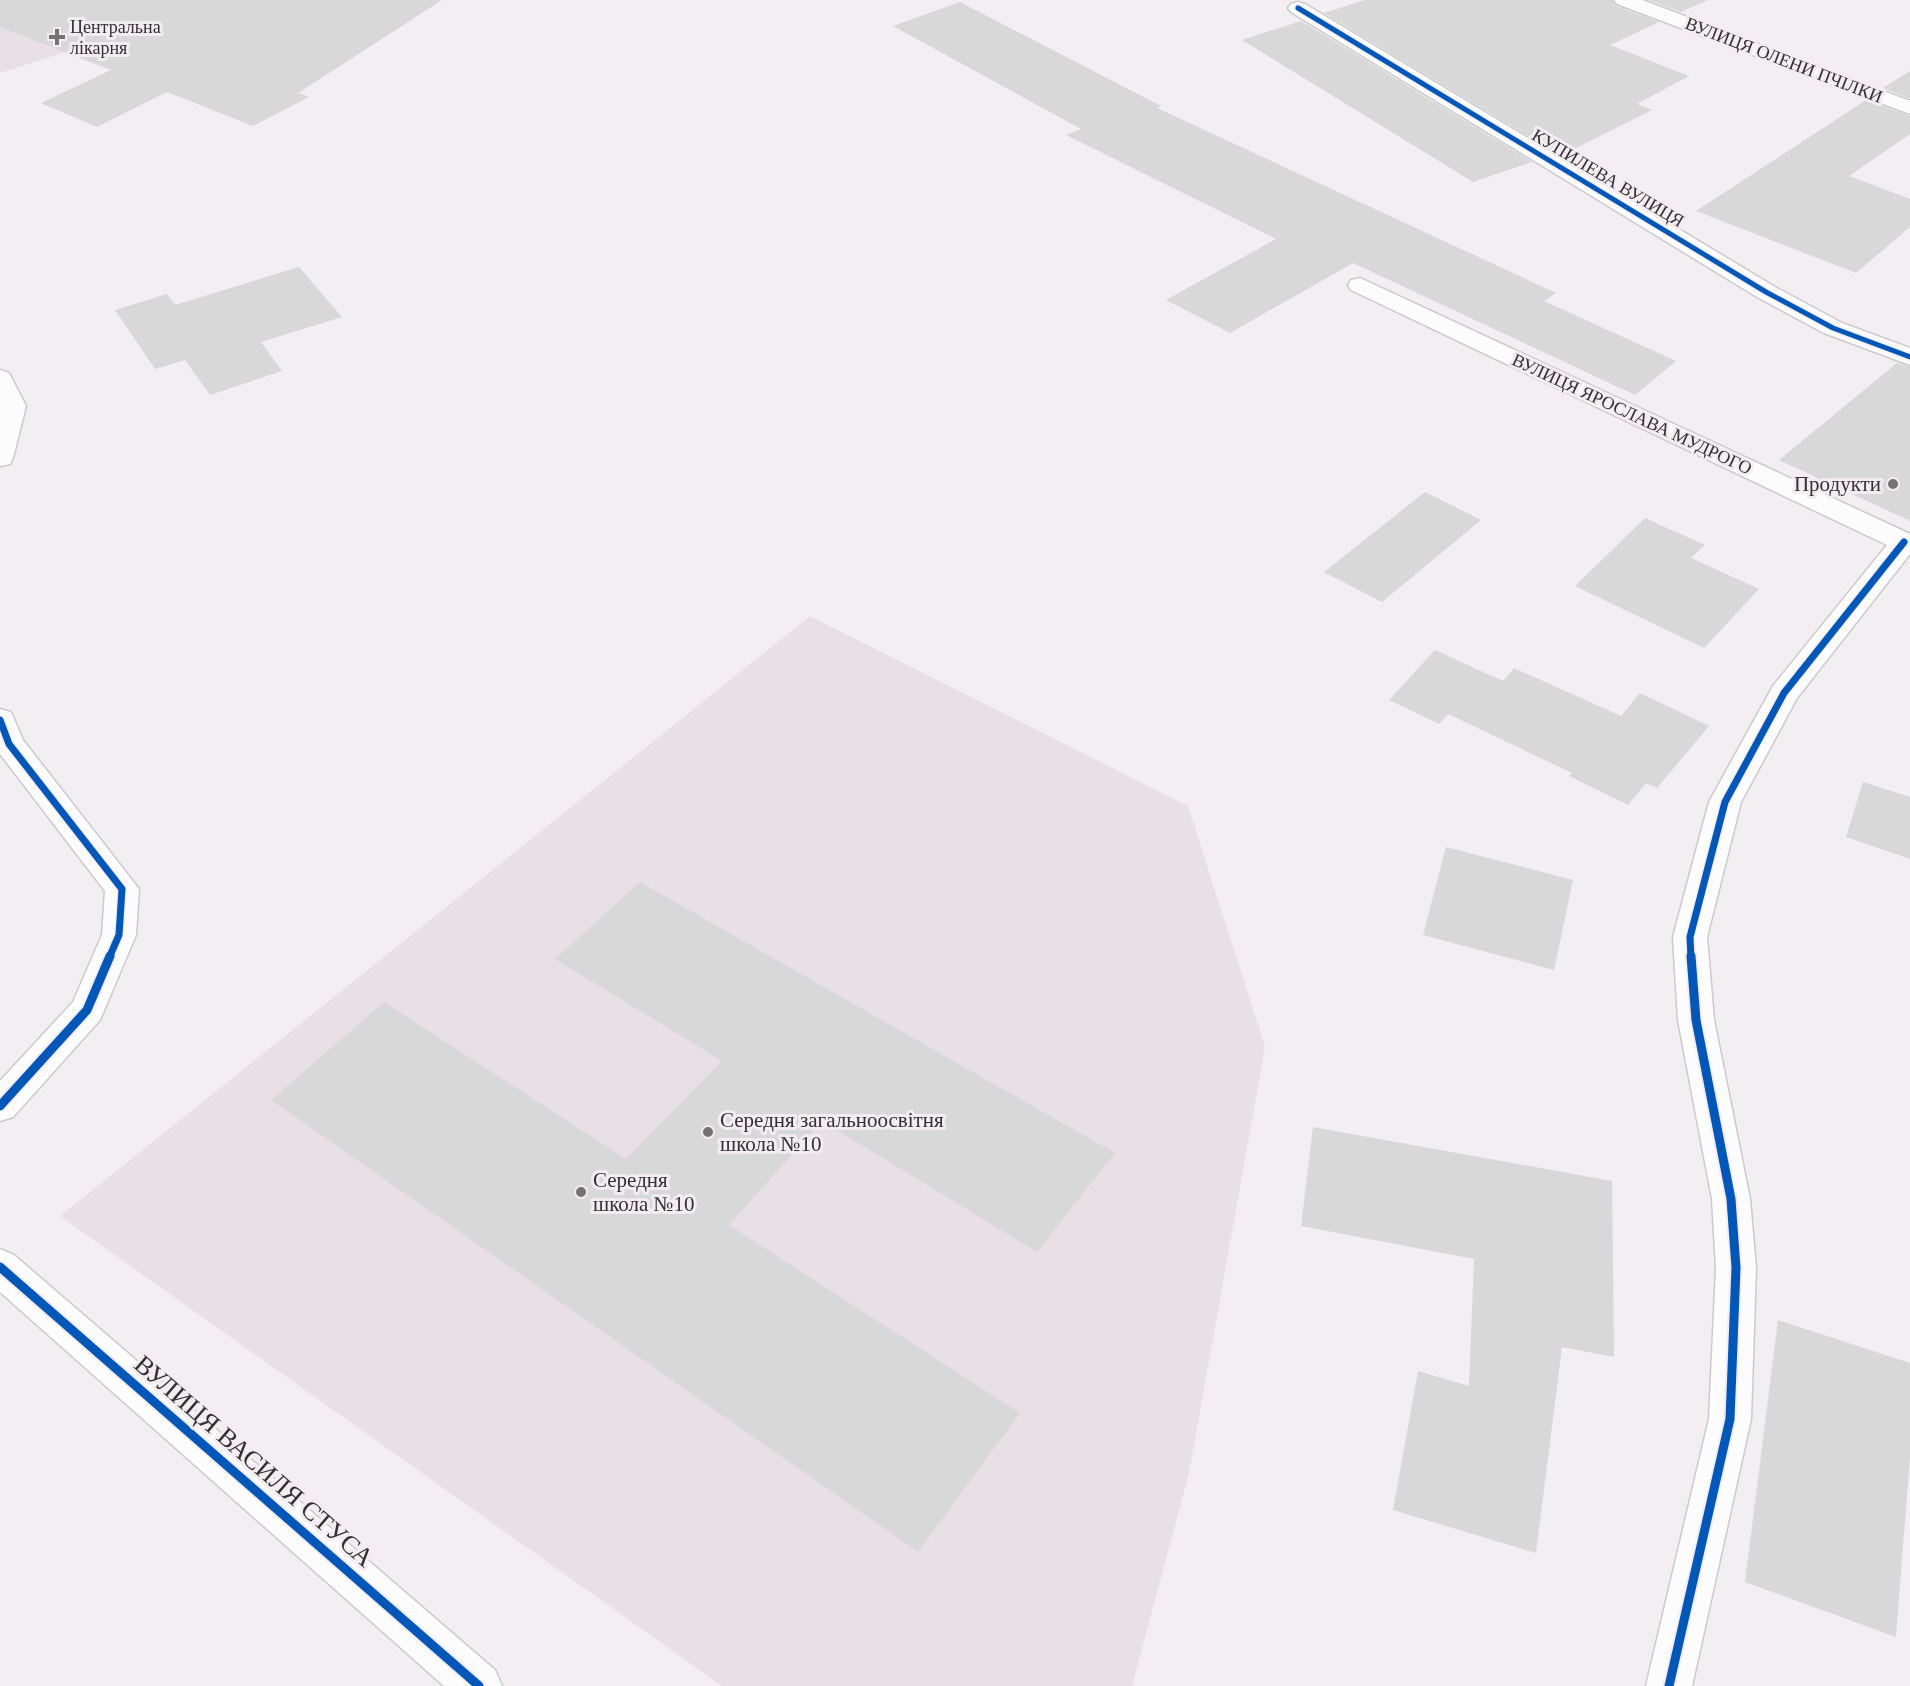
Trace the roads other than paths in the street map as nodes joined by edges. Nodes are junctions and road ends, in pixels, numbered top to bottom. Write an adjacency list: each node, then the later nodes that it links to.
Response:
1 (1624, 0): 3 (street, ВУЛИЦЯ ОЛЕНИ ПЧІЛКИ)
2 (1298, 9): 5 (street, КУПИЛЕВА ВУЛИЦЯ)
3 (1910, 108)
4 (1360, 285): 8 (street, ВУЛИЦЯ ЯРОСЛАВА МУДРОГО)
5 (1910, 357)
6 (0, 378): 7 (street)
7 (0, 458)
8 (1907, 543): 13 (street, ВУЛИЦЯ ЯРОСЛАВА МУДРОГО)
9 (0, 720): 10 (street)
10 (0, 1106)
11 (0, 1267): 12 (street, ВУЛИЦЯ ВАСИЛЯ СТУСА)
12 (479, 1686)
13 (1669, 1686)

